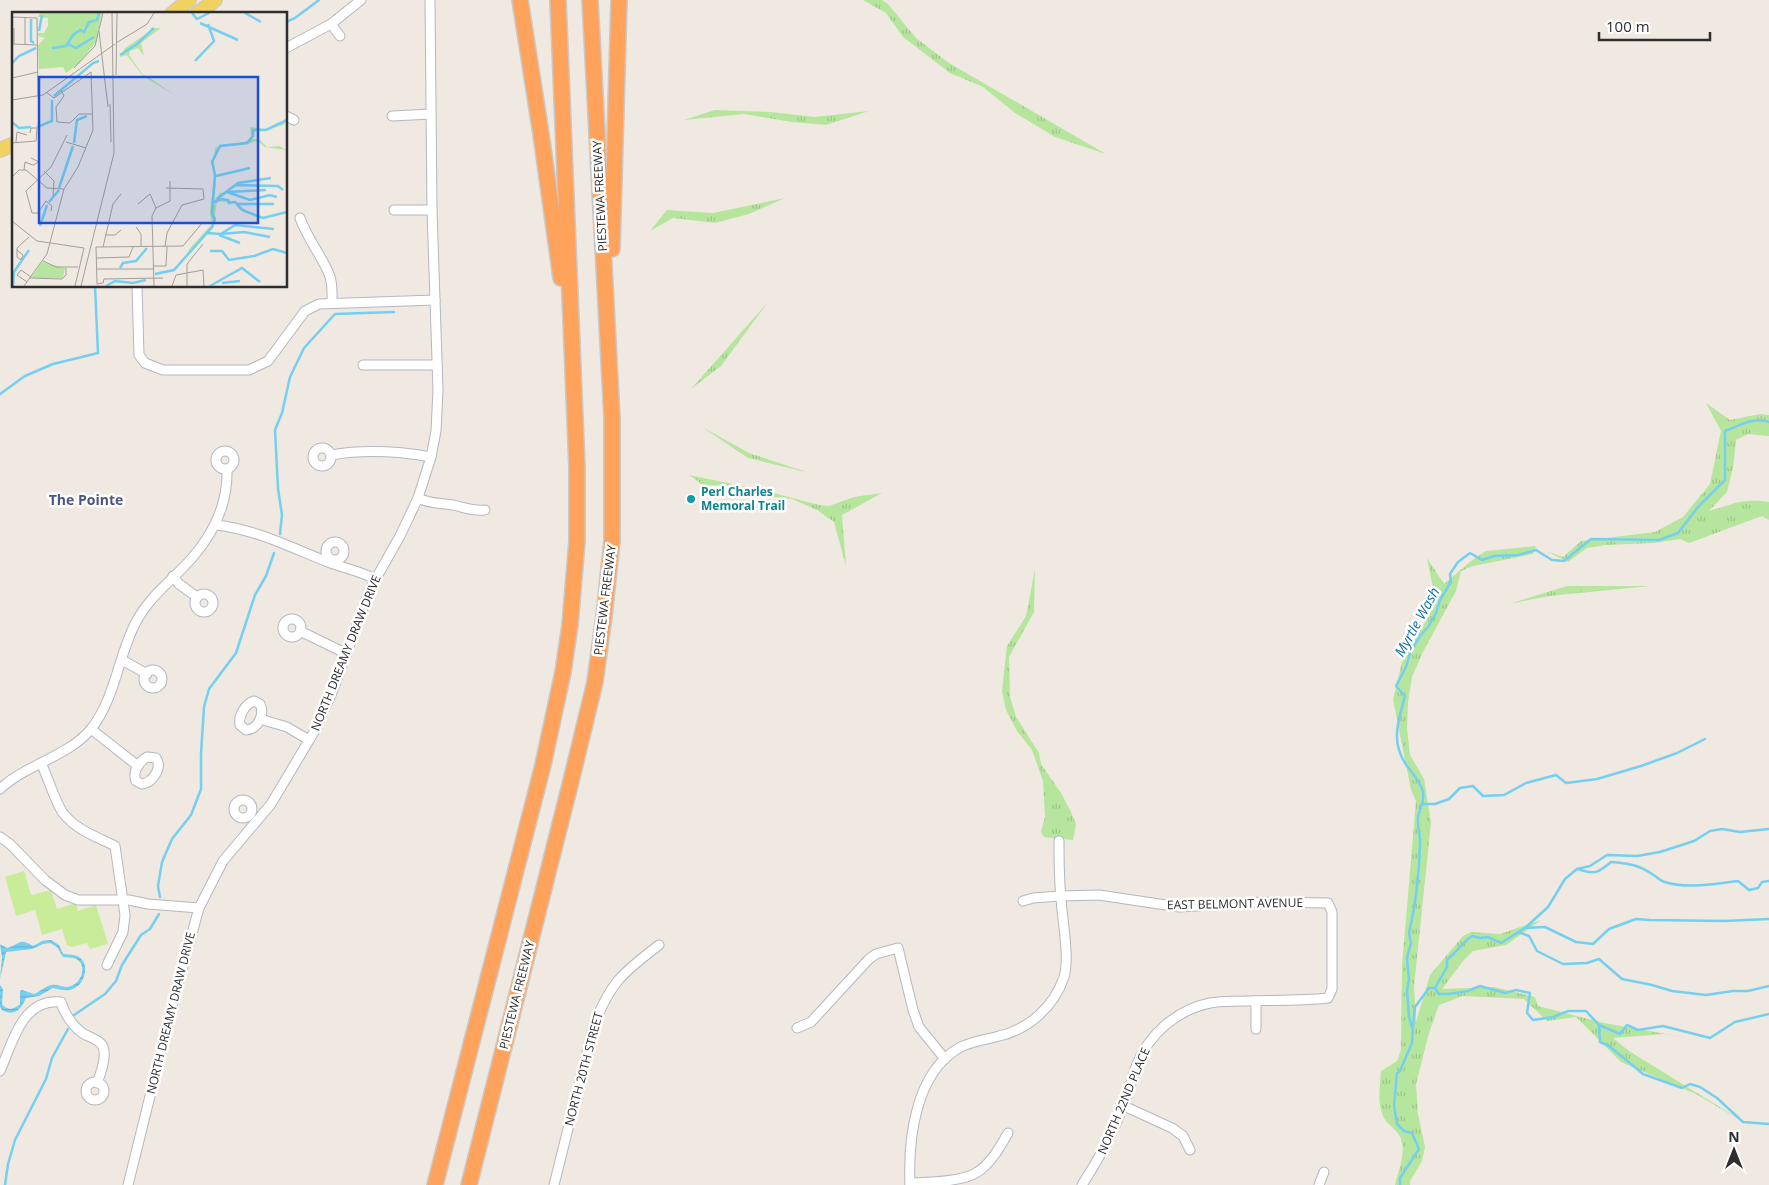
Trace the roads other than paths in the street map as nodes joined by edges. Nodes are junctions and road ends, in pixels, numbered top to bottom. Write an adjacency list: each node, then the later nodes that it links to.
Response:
1 (189, 0): 9 (main road)
2 (215, 0): 10 (main road)
3 (361, 0): 11 (street)
4 (430, 0): 14 (street, NORTH DREAMY DRAW DRIVE)
5 (520, 0): 23 (highway)
6 (558, 0): 23 (highway)
7 (590, 0): 22 (highway, PIESTEWA FREEWAY)
8 (619, 0): 22 (highway)
9 (174, 12)
10 (200, 12)
11 (332, 24): 12 (street); 13 (street)
12 (340, 36)
13 (288, 47)
14 (431, 114): 15 (street); 17 (street, NORTH DREAMY DRAW DRIVE)
15 (392, 116)
16 (394, 210): 17 (street)
17 (432, 210): 20 (street, NORTH DREAMY DRAW DRIVE)
18 (300, 218): 21 (street)
19 (136, 288): 21 (street)
20 (435, 300): 21 (street); 25 (street, NORTH DREAMY DRAW DRIVE)
21 (332, 302)
22 (608, 340): 67 (highway, PIESTEWA FREEWAY)
23 (572, 348): 66 (highway)
24 (363, 365): 25 (street)
25 (437, 365): 27 (street, NORTH DREAMY DRAW DRIVE)
26 (331, 455): 27 (street)
27 (431, 457): 29 (street, NORTH DREAMY DRAW DRIVE)
28 (227, 469): 31 (street)
29 (418, 498): 30 (street); 33 (street, NORTH DREAMY DRAW DRIVE)
30 (485, 510)
31 (216, 525): 32 (street); 33 (street)
32 (173, 576): 34 (street); 37 (street)
33 (375, 579): 36 (street, NORTH DREAMY DRAW DRIVE)
34 (197, 597)
35 (300, 631): 36 (street)
36 (346, 654): 41 (street, NORTH DREAMY DRAW DRIVE)
37 (122, 660): 38 (street); 40 (street)
38 (147, 674)
39 (260, 719): 41 (street)
40 (91, 729): 42 (street); 43 (street)
41 (310, 740): 50 (street, NORTH DREAMY DRAW DRIVE)
42 (41, 763): 44 (street); 48 (street)
43 (138, 766)
44 (0, 789)
45 (0, 836): 48 (street)
46 (1059, 841): 47 (street)
47 (1060, 896): 49 (street, EAST BELMONT AVENUE); 53 (street, EAST BELMONT AVENUE); 57 (street)
48 (123, 900): 50 (street); 52 (street)
49 (1023, 901)
50 (199, 908): 65 (street, NORTH DREAMY DRAW DRIVE)
51 (659, 945): 68 (street, NORTH 20TH STREET)
52 (107, 965)
53 (1328, 998): 54 (street, NORTH 22ND PLACE)
54 (1256, 1001): 56 (street); 60 (street, NORTH 22ND PLACE)
55 (797, 1028): 57 (street)
56 (1256, 1029)
57 (945, 1059): 64 (street)
58 (0, 1071): 59 (street)
59 (97, 1083)
60 (1124, 1106): 62 (street); 69 (street, NORTH 22ND PLACE)
61 (1008, 1133): 64 (street)
62 (1190, 1150)
63 (1324, 1172): 70 (street)
64 (910, 1184)
65 (128, 1185)
66 (436, 1185)
67 (469, 1185)
68 (554, 1185)
69 (1082, 1185)
70 (1319, 1185)

